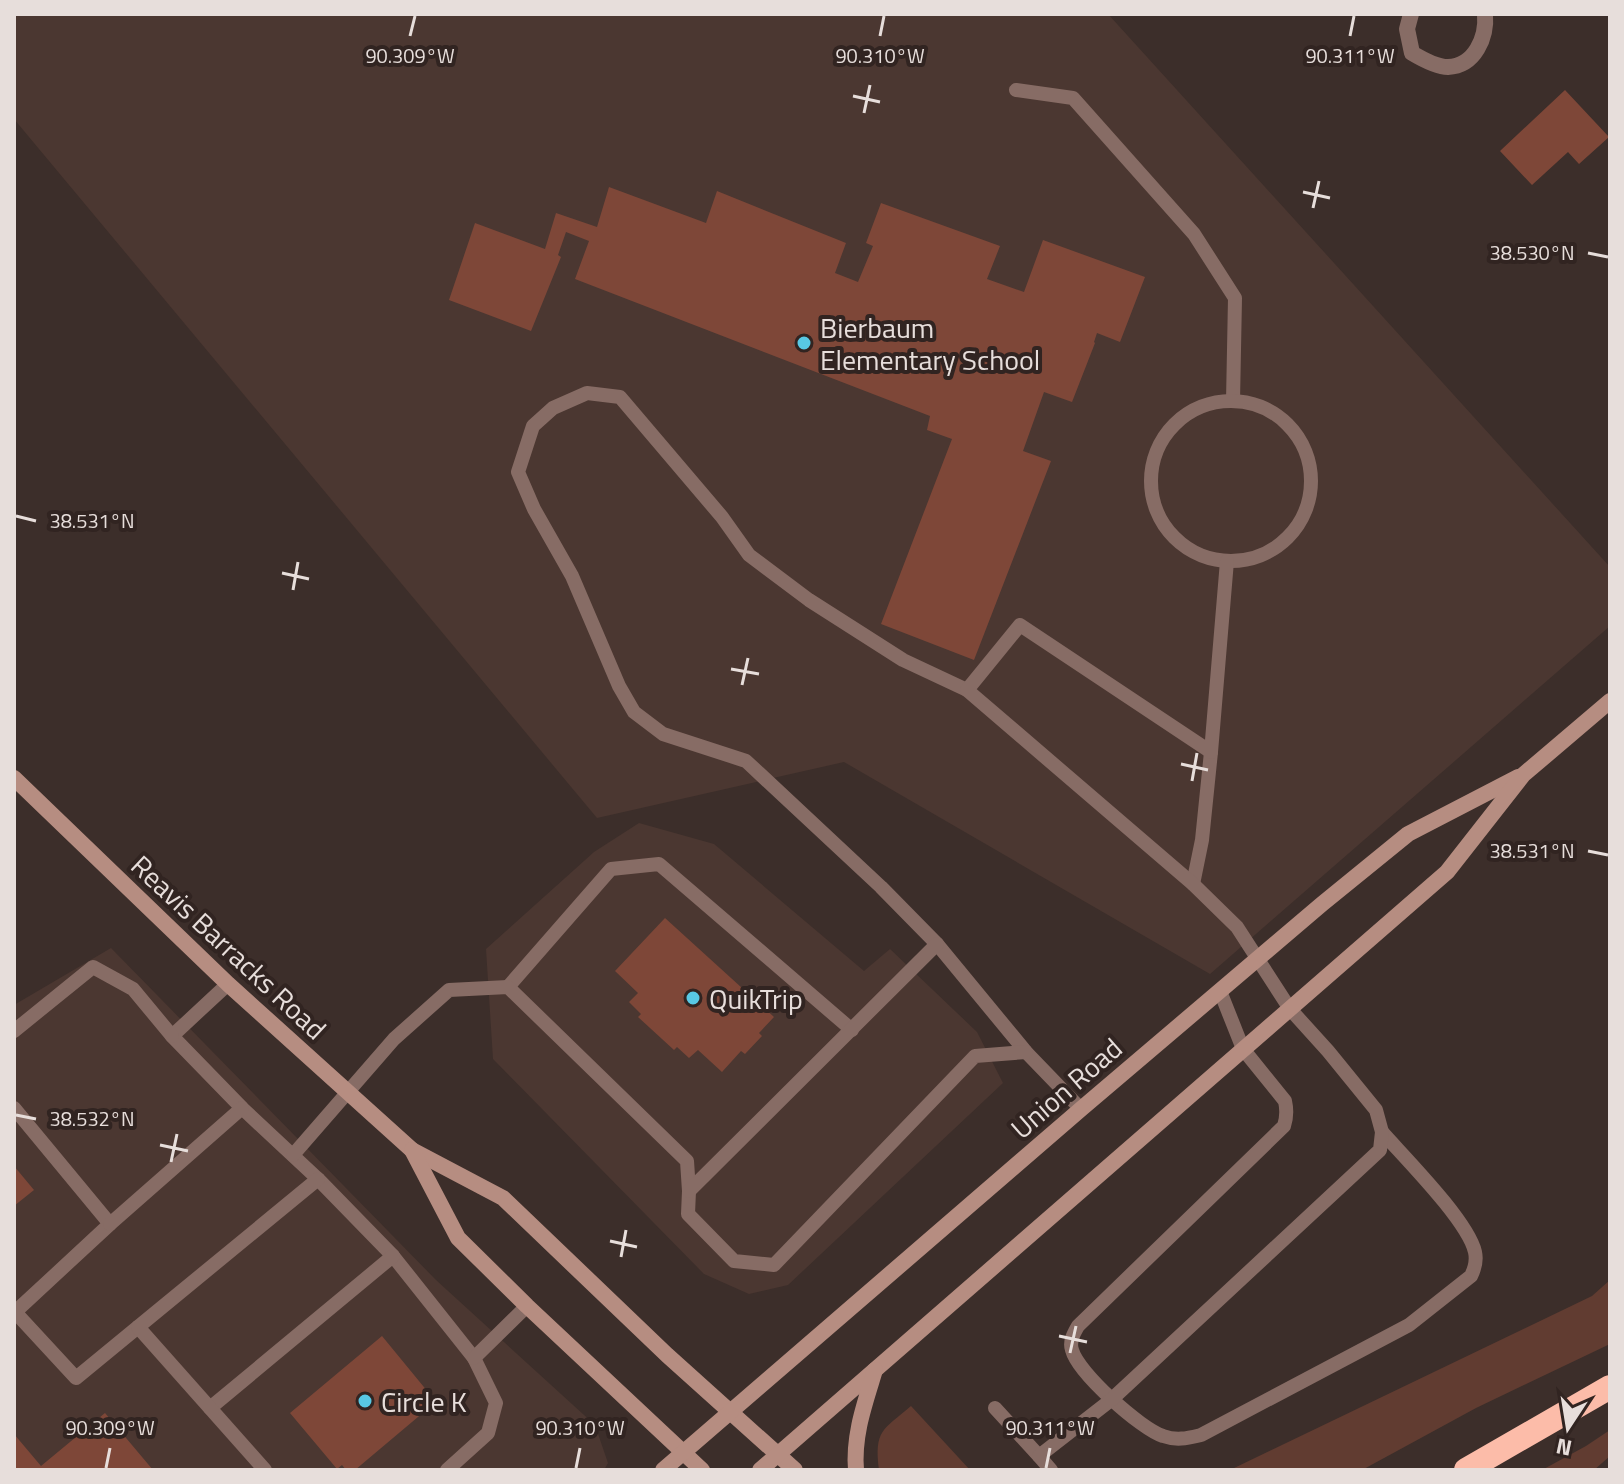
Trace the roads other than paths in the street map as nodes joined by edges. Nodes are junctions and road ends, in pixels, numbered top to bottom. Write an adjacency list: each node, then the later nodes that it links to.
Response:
1 (1411, 14): 2 (street)
2 (1485, 14)
3 (1016, 90): 4 (lane)
4 (1233, 401): 5 (lane); 5 (lane)
5 (1227, 561): 8 (lane)
6 (967, 690): 8 (lane); 11 (lane); 12 (lane)
7 (1610, 701): 9 (main road, Union Road)
8 (1211, 752): 11 (lane)
9 (1523, 775): 13 (main road, Union Road); 17 (main road, Union Road)
10 (14, 778): 14 (main road, Reavis Barracks Road)
11 (1193, 884): 13 (lane)
12 (937, 944): 18 (lane); 22 (lane)
13 (1258, 959): 16 (main road, Union Road); 17 (lane)
14 (228, 984): 20 (lane); 23 (main road, Reavis Barracks Road)
15 (508, 987): 18 (lane); 23 (lane); 31 (lane)
16 (1220, 991): 21 (lane); 26 (main road, Union Road)
17 (1290, 1009): 21 (main road, Union Road); 27 (lane)
18 (852, 1030): 31 (lane)
19 (14, 1031): 20 (lane)
20 (172, 1036): 25 (lane)
21 (1243, 1049): 37 (main road, Union Road); 39 (lane)
22 (1026, 1052): 26 (lane); 31 (lane)
23 (348, 1092): 28 (main road, Reavis Barracks Road); 29 (lane)
24 (14, 1108): 32 (lane)
25 (242, 1108): 29 (lane); 32 (lane)
26 (1081, 1109): 42 (main road, Union Road)
27 (1382, 1132): 39 (lane); 39 (lane)
28 (412, 1150): 34 (main road, Reavis Barracks Road); 42 (main road, Reavis Barracks Road)
29 (293, 1155): 30 (lane)
30 (318, 1179): 33 (lane); 35 (lane)
31 (689, 1191)
32 (110, 1224): 35 (lane)
33 (393, 1256): 36 (lane); 40 (lane)
34 (527, 1306): 36 (lane); 43 (main road, Reavis Barracks Road)
35 (138, 1327): 40 (lane)
36 (474, 1358): 47 (lane)
37 (875, 1370): 44 (main road, Union Road); 52 (main road)
38 (1610, 1387): 54 (highway)
39 (1111, 1400): 45 (lane)
40 (210, 1408): 46 (lane)
41 (995, 1408): 45 (lane)
42 (732, 1411): 43 (main road, Union Road); 44 (main road, Reavis Barracks Road)
43 (683, 1452): 48 (main road, Union Road); 49 (main road, Reavis Barracks Road)
44 (779, 1454): 50 (main road, Union Road); 51 (main road, Reavis Barracks Road)
45 (1039, 1456): 53 (lane)
46 (265, 1470)
47 (447, 1470)
48 (663, 1470)
49 (702, 1470)
50 (760, 1470)
51 (795, 1470)
52 (856, 1470)
53 (1051, 1470)
54 (1466, 1470)

